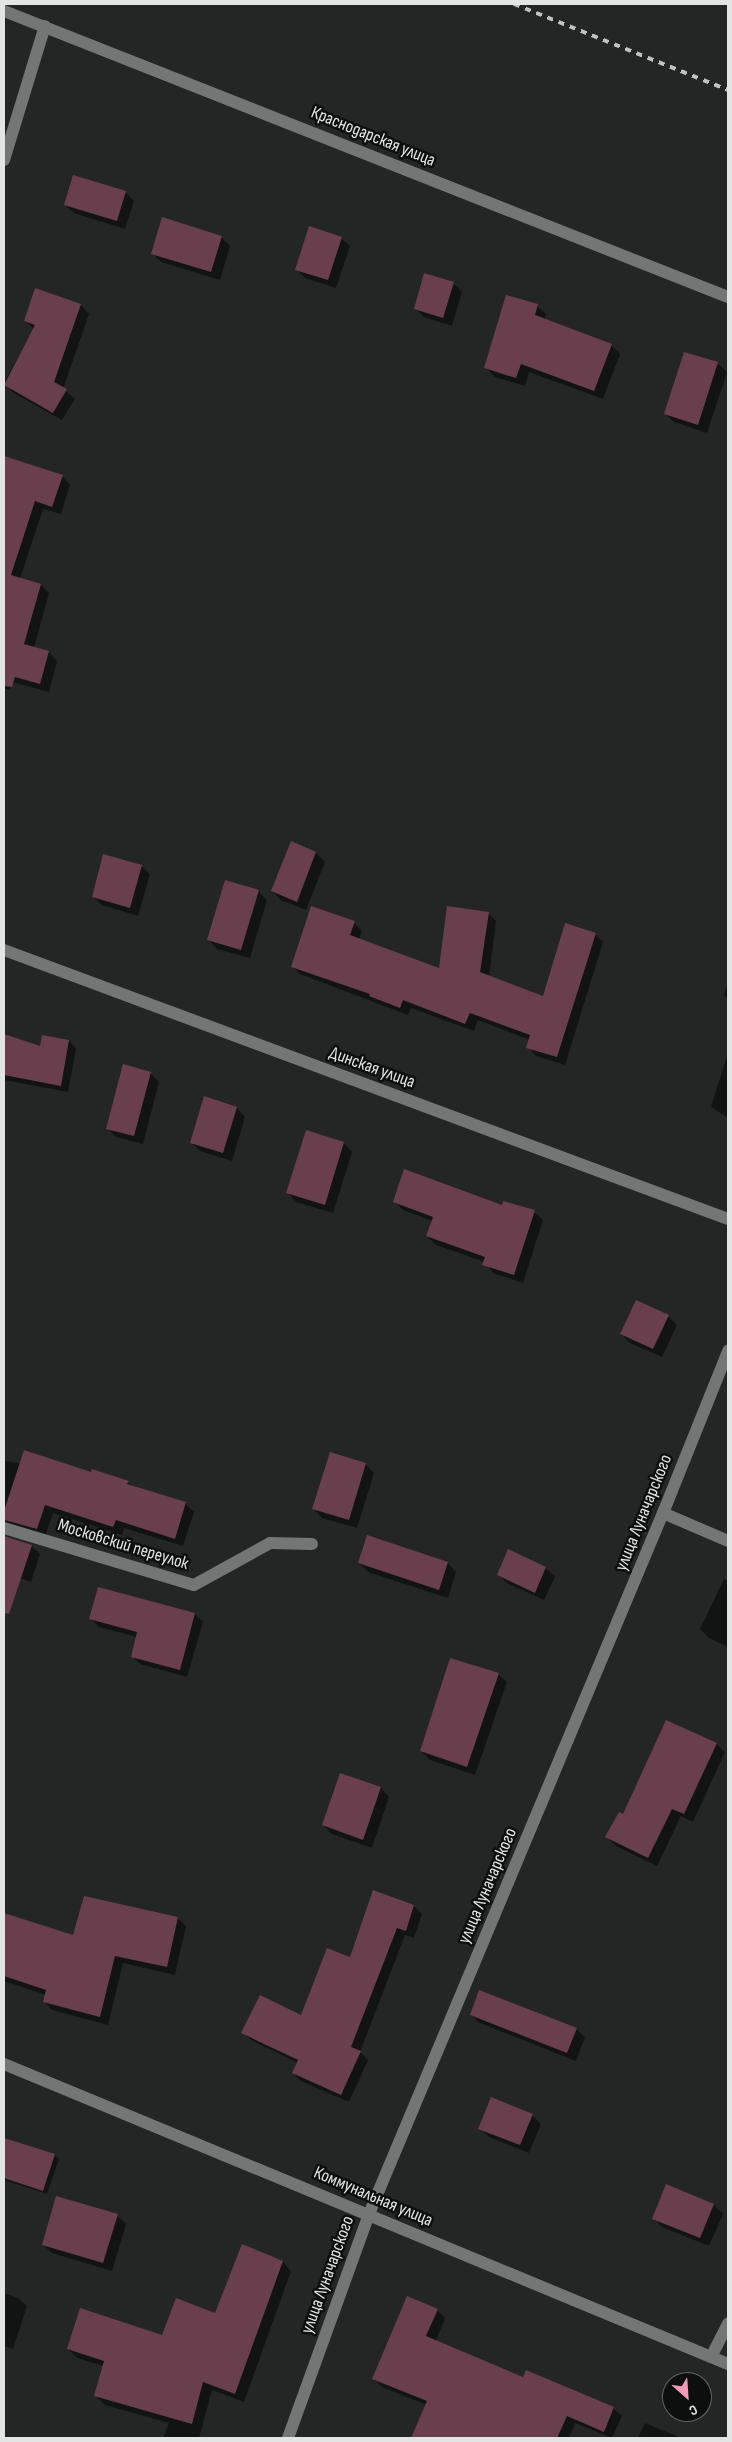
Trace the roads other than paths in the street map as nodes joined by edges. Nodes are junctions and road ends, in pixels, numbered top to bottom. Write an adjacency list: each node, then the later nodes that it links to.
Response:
1 (4, 11): 2 (street, Краснодарская улица)
2 (45, 26): 3 (street); 4 (street, Краснодарская улица)
3 (4, 160)
4 (728, 297)
5 (4, 950): 6 (street, Динская улица)
6 (728, 1219)
7 (728, 1351): 8 (street, улица Луначарского)
8 (663, 1513): 10 (street); 13 (street, улица Луначарского)
9 (4, 1528): 11 (street, Московский переулок)
10 (728, 1541)
11 (312, 1544)
12 (4, 2064): 13 (street, Коммунальная улица)
13 (369, 2214): 15 (street, Коммунальная улица); 17 (street, улица Луначарского)
14 (728, 2323): 15 (street)
15 (711, 2357): 16 (street, Коммунальная улица)
16 (728, 2364)
17 (288, 2438)

